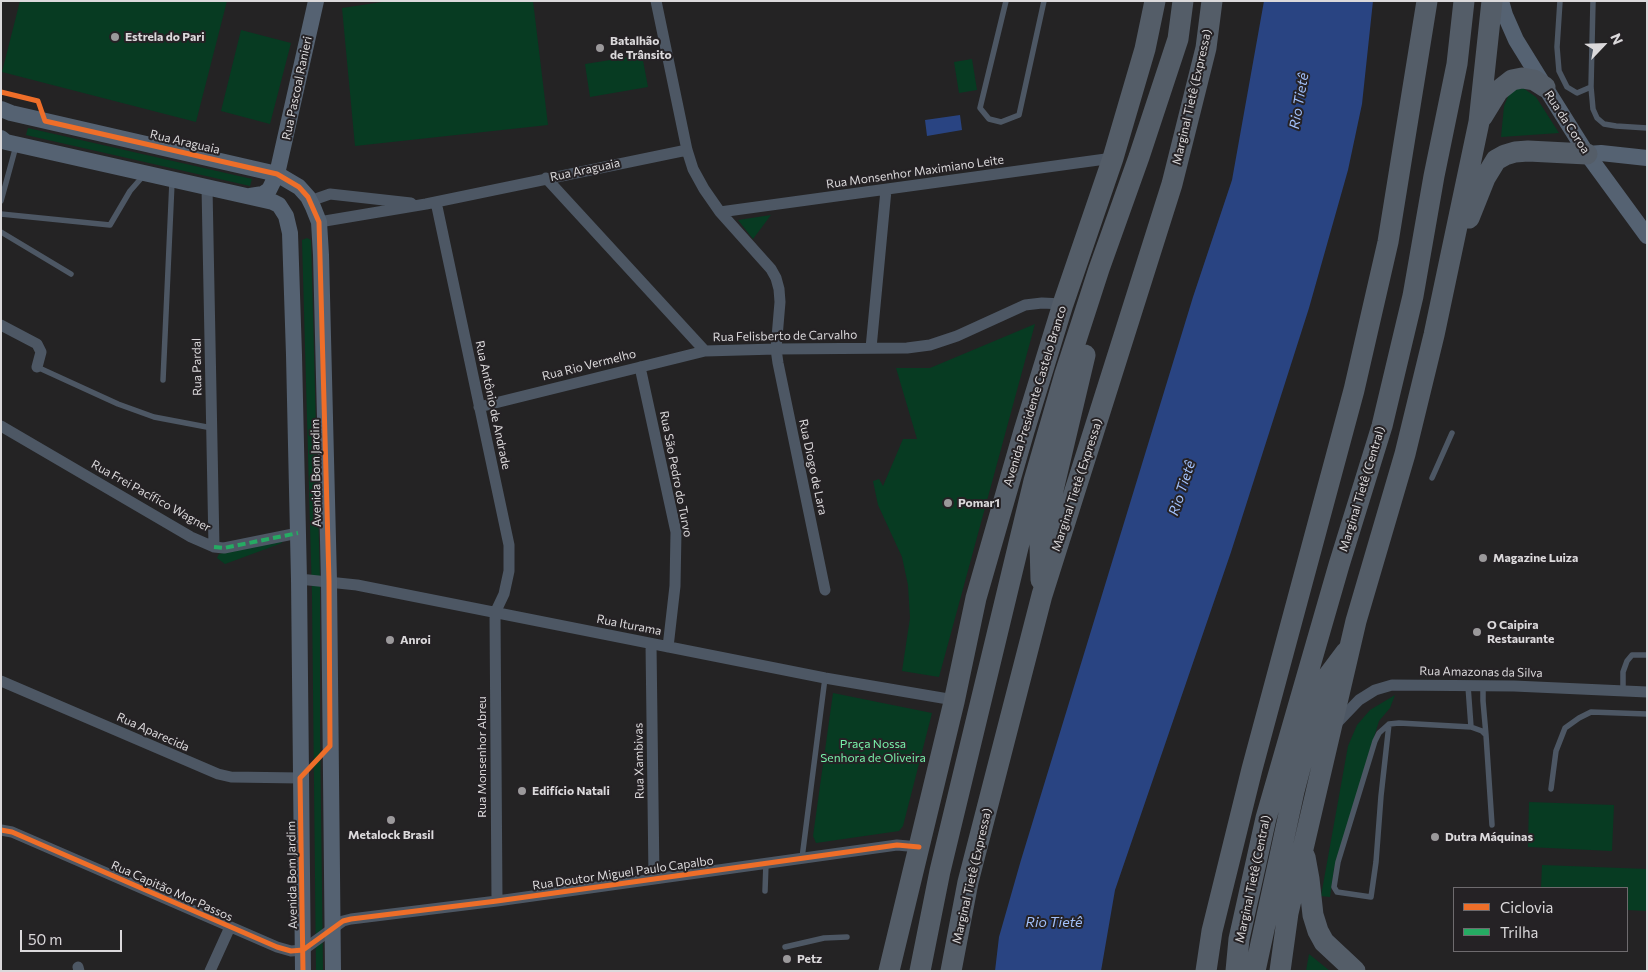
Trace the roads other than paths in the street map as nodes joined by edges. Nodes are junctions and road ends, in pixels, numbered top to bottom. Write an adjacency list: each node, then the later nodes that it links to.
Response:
1 (316, 1): 26 (main road, Rua Pascoal Ranieri)
2 (656, 1): 21 (street, Rua Diogo de Lara)
3 (1006, 1): 4 (lane)
4 (1044, 1)
5 (1154, 1): 23 (highway, Avenida Presidente Castelo Branco)
6 (1183, 1): 42 (highway)
7 (1212, 1): 62 (highway, Marginal Tietê (Expressa))
8 (1427, 1): 104 (highway)
9 (1464, 1): 105 (highway, Marginal Tietê (Central))
10 (1492, 1): 18 (highway)
11 (1500, 1): 14 (main road, Rua da Coroa)
12 (1560, 1): 15 (lane)
13 (1593, 1): 15 (lane)
14 (1545, 87): 18 (highway); 22 (main road, Rua da Coroa)
15 (1591, 87): 19 (lane)
16 (1, 109): 17 (main road, Rua Araguaia)
17 (27, 117): 20 (main road); 26 (main road, Rua Araguaia)
18 (1479, 122): 41 (highway)
19 (1647, 128)
20 (9, 141): 25 (main road); 33 (lane)
21 (687, 150): 27 (street, Rua Araguaia); 35 (street, Rua Diogo de Lara)
22 (1587, 154): 24 (main road); 40 (main road, Rua da Coroa); 41 (highway)
23 (1113, 158): 30 (street, Rua Monsenhor Maximiano Leite); 44 (highway, Avenida Presidente Castelo Branco)
24 (1647, 158)
25 (145, 173): 28 (main road); 36 (lane)
26 (277, 174): 31 (main road); 32 (main road, Rua Araguaia)
27 (546, 178): 34 (street, Rua Araguaia); 48 (street, Rua Felisberto de Carvalho)
28 (172, 179): 29 (main road); 51 (lane)
29 (207, 187): 31 (main road); 54 (street, Rua Pardal)
30 (886, 190): 35 (street, Rua Monsenhor Maximiano Leite); 46 (street)
31 (248, 196): 38 (main road)
32 (310, 201): 34 (street, Rua Araguaia); 37 (main road, Avenida Bom Jardim); 38 (main road)
33 (1, 202)
34 (431, 203): 37 (street, Rua Araguaia); 52 (street, Rua Antônio de Andrade)
35 (720, 212): 47 (street, Rua Diogo de Lara)
36 (1, 214)
37 (319, 222): 60 (main road, Avenida Bom Jardim)
38 (289, 224): 57 (main road, Avenida Bom Jardim)
39 (1, 232): 43 (lane)
40 (1647, 236)
41 (1449, 267): 65 (highway)
42 (1099, 269): 62 (highway); 102 (highway)
43 (71, 274)
44 (1063, 304): 46 (street, Rua Felisberto de Carvalho); 74 (highway, Avenida Presidente Castelo Branco)
45 (1, 325): 49 (street)
46 (871, 348): 47 (street, Rua Felisberto de Carvalho)
47 (776, 349): 48 (street, Rua Felisberto de Carvalho); 61 (street, Rua Diogo de Lara)
48 (705, 351): 50 (street, Rua Rio Vermelho)
49 (37, 367): 54 (lane)
50 (640, 367): 52 (street, Rua Rio Vermelho); 66 (street, Rua São Pedro do Turvo)
51 (163, 380)
52 (479, 407): 63 (street, Rua Antônio de Andrade)
53 (1, 426): 58 (street, Rua Frei Pacífico Wagner)
54 (212, 428): 58 (street, Rua Pardal)
55 (1452, 432): 56 (lane)
56 (1432, 478)
57 (298, 533): 58 (street, Rua Frei Pacífico Wagner); 59 (main road, Avenida Bom Jardim)
58 (214, 547)
59 (298, 579): 60 (street, Rua Iturama); 80 (main road, Avenida Bom Jardim)
60 (329, 581): 63 (street, Rua Iturama); 92 (main road, Avenida Bom Jardim)
61 (825, 590)
62 (1042, 595): 103 (highway, Marginal Tietê (Expressa))
63 (495, 613): 64 (street, Rua Iturama); 90 (street, Rua Monsenhor Abreu)
64 (651, 644): 66 (street, Rua Iturama); 88 (street, Rua Xambivas)
65 (1351, 646): 78 (highway); 106 (highway)
66 (668, 647): 68 (street, Rua Iturama)
67 (1647, 655): 72 (lane)
68 (825, 678): 74 (street, Rua Iturama); 86 (lane)
69 (1, 681): 80 (street, Rua Aparecida)
70 (1468, 686): 71 (street, Rua Amazonas da Silva); 77 (lane); 78 (street, Rua Amazonas da Silva)
71 (1483, 686): 72 (street, Rua Amazonas da Silva); 79 (lane)
72 (1622, 691): 73 (street, Rua Amazonas da Silva)
73 (1647, 692)
74 (954, 700): 84 (highway, Avenida Presidente Castelo Branco)
75 (1647, 714): 81 (lane)
76 (1389, 724): 76 (lane); 77 (lane)
77 (1471, 727): 79 (lane)
78 (1332, 730): 85 (highway)
79 (1486, 735): 82 (lane)
80 (300, 778): 96 (main road, Avenida Bom Jardim)
81 (1551, 788)
82 (1492, 825)
83 (1, 830): 91 (street, Rua Capitão Mor Passos)
84 (919, 847): 86 (street, Rua Doutor Miguel Paulo Capalbo); 94 (highway, Avenida Presidente Castelo Branco)
85 (1304, 849): 107 (highway); 108 (highway)
86 (802, 858): 87 (street, Rua Doutor Miguel Paulo Capalbo)
87 (766, 863): 88 (street, Rua Doutor Miguel Paulo Capalbo); 89 (lane)
88 (654, 878): 90 (street, Rua Doutor Miguel Paulo Capalbo)
89 (765, 891)
90 (497, 901): 92 (street, Rua Doutor Miguel Paulo Capalbo)
91 (230, 927): 96 (street, Rua Capitão Mor Passos); 97 (street)
92 (333, 930): 96 (street); 99 (main road, Avenida Bom Jardim)
93 (846, 937): 95 (lane)
94 (897, 940): 100 (highway, Avenida Presidente Castelo Branco); 101 (highway)
95 (785, 947)
96 (303, 950): 98 (main road, Avenida Bom Jardim)
97 (210, 971)
98 (303, 971)
99 (333, 971)
100 (889, 971)
101 (898, 971)
102 (920, 971)
103 (951, 971)
104 (1206, 971)
105 (1236, 971)
106 (1255, 971)
107 (1280, 971)
108 (1355, 971)

